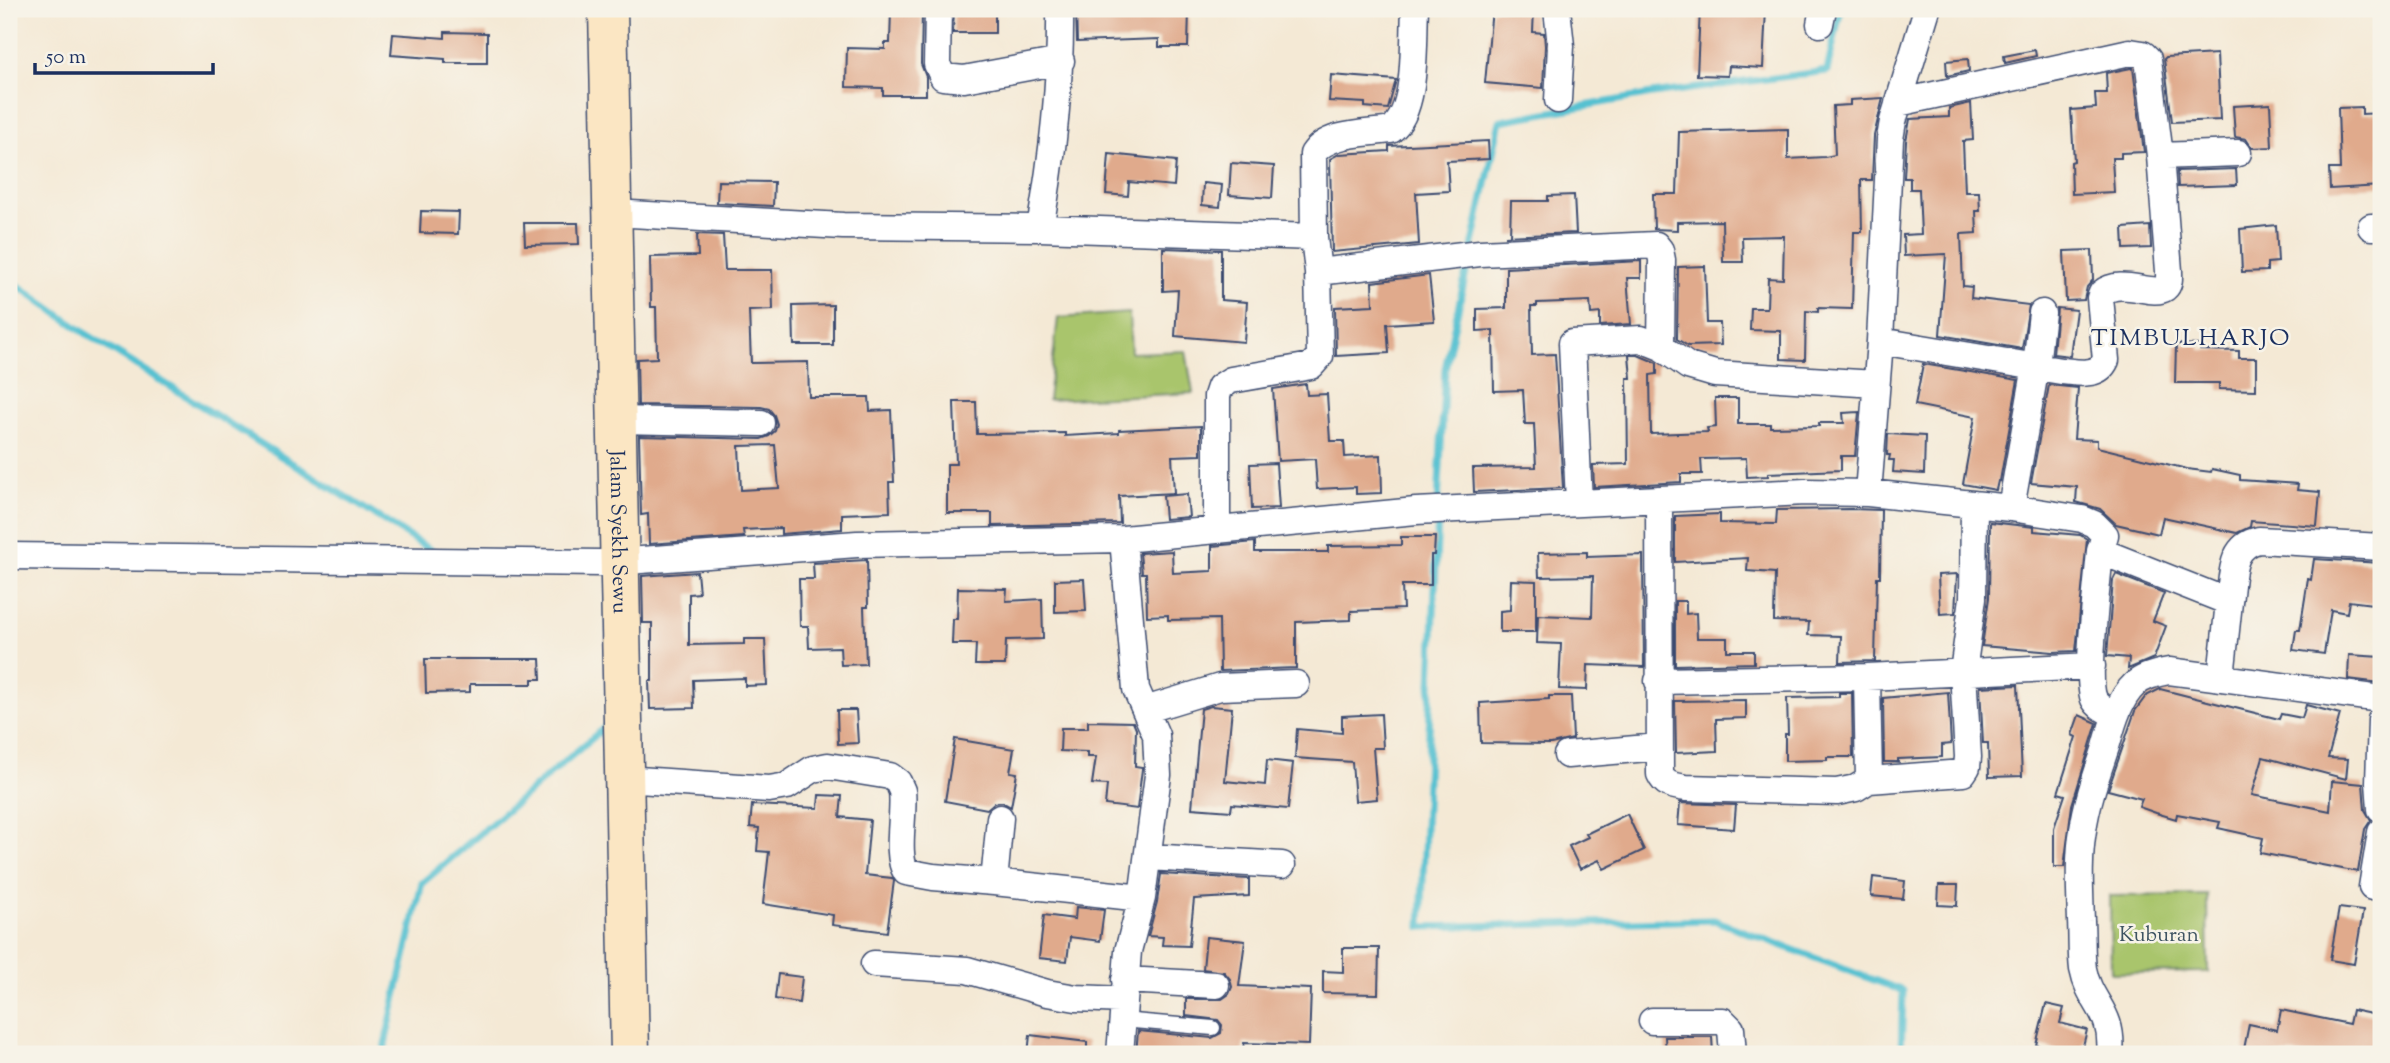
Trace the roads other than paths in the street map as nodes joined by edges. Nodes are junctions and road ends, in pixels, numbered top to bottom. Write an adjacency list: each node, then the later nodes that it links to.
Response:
1 (608, 9): 12 (street, Jalam Syekh Sewu)
2 (939, 9): 7 (street)
3 (1060, 9): 7 (street)
4 (1415, 9): 14 (street)
5 (1557, 9): 8 (street)
6 (1927, 9): 9 (street)
7 (1060, 61): 13 (street)
8 (1558, 100)
9 (1898, 103): 11 (street); 17 (street)
10 (2238, 153): 11 (street)
11 (2160, 156): 19 (street)
12 (613, 213): 13 (street); 21 (street, Jalam Syekh Sewu)
13 (1040, 228): 14 (street)
14 (1314, 237): 15 (street)
15 (1318, 272): 18 (street); 28 (street)
16 (2042, 313): 19 (street)
17 (1880, 341): 19 (street); 20 (street)
18 (1661, 347): 20 (street); 25 (street)
19 (2036, 366): 27 (street)
20 (1876, 384): 23 (street)
21 (617, 420): 22 (street); 33 (street, Jalam Syekh Sewu)
22 (761, 423)
23 (1868, 493): 24 (street); 26 (street)
24 (1660, 499): 25 (street); 39 (street)
25 (1579, 503): 28 (street)
26 (1974, 504): 27 (street); 36 (street)
27 (2011, 509): 31 (street)
28 (1217, 529): 29 (street)
29 (1123, 539): 33 (street); 42 (street)
30 (2381, 547): 34 (street)
31 (2100, 551): 34 (street); 35 (street)
32 (9, 556): 33 (street)
33 (612, 562): 47 (street, Jalam Syekh Sewu)
34 (2229, 602): 38 (street)
35 (2092, 666): 36 (street); 43 (street)
36 (1963, 672): 37 (street); 48 (street)
37 (1867, 677): 39 (street); 48 (street)
38 (2221, 677): 41 (street); 43 (street)
39 (1658, 681): 45 (street)
40 (1296, 684): 42 (street)
41 (2381, 699)
42 (1145, 710): 52 (street)
43 (2116, 715): 65 (street)
44 (2381, 720): 49 (street)
45 (1659, 747): 46 (street); 48 (street)
46 (1567, 755)
47 (624, 779): 54 (street); 62 (street, Jalam Syekh Sewu)
48 (1869, 780)
49 (2381, 808)
50 (1000, 818): 54 (street)
51 (2381, 832): 55 (street)
52 (1148, 857): 53 (street); 56 (street)
53 (1282, 865)
54 (994, 882): 56 (street)
55 (2372, 887)
56 (1142, 898): 59 (street)
57 (874, 964): 59 (street)
58 (1216, 985): 59 (street)
59 (1124, 1000): 61 (lane); 63 (street)
60 (1652, 1021): 64 (street)
61 (1213, 1028)
62 (630, 1054)
63 (1120, 1054)
64 (1733, 1054)
65 (2110, 1054)

